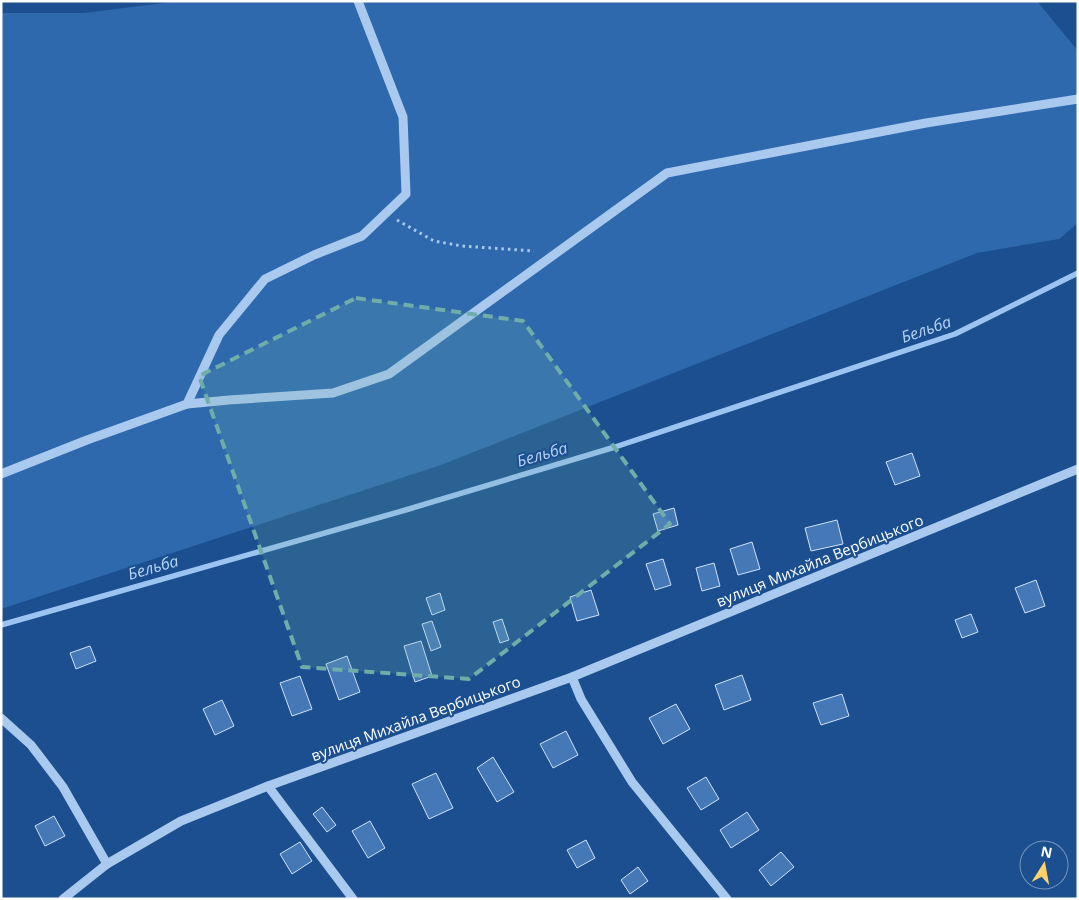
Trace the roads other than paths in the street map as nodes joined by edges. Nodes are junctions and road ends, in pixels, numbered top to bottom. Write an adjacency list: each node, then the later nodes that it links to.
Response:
1 (358, 1): 3 (street)
2 (1078, 98): 3 (street)
3 (187, 404): 5 (street)
4 (1078, 469): 6 (street, вулиця Михайла Вербицького)
5 (1, 474)
6 (572, 677): 8 (street, вулиця Михайла Вербицького); 12 (street)
7 (1, 718): 9 (street)
8 (268, 786): 9 (street, вулиця Михайла Вербицького); 11 (street)
9 (107, 864): 10 (street, вулиця Михайла Вербицького)
10 (63, 899)
11 (353, 899)
12 (727, 899)

